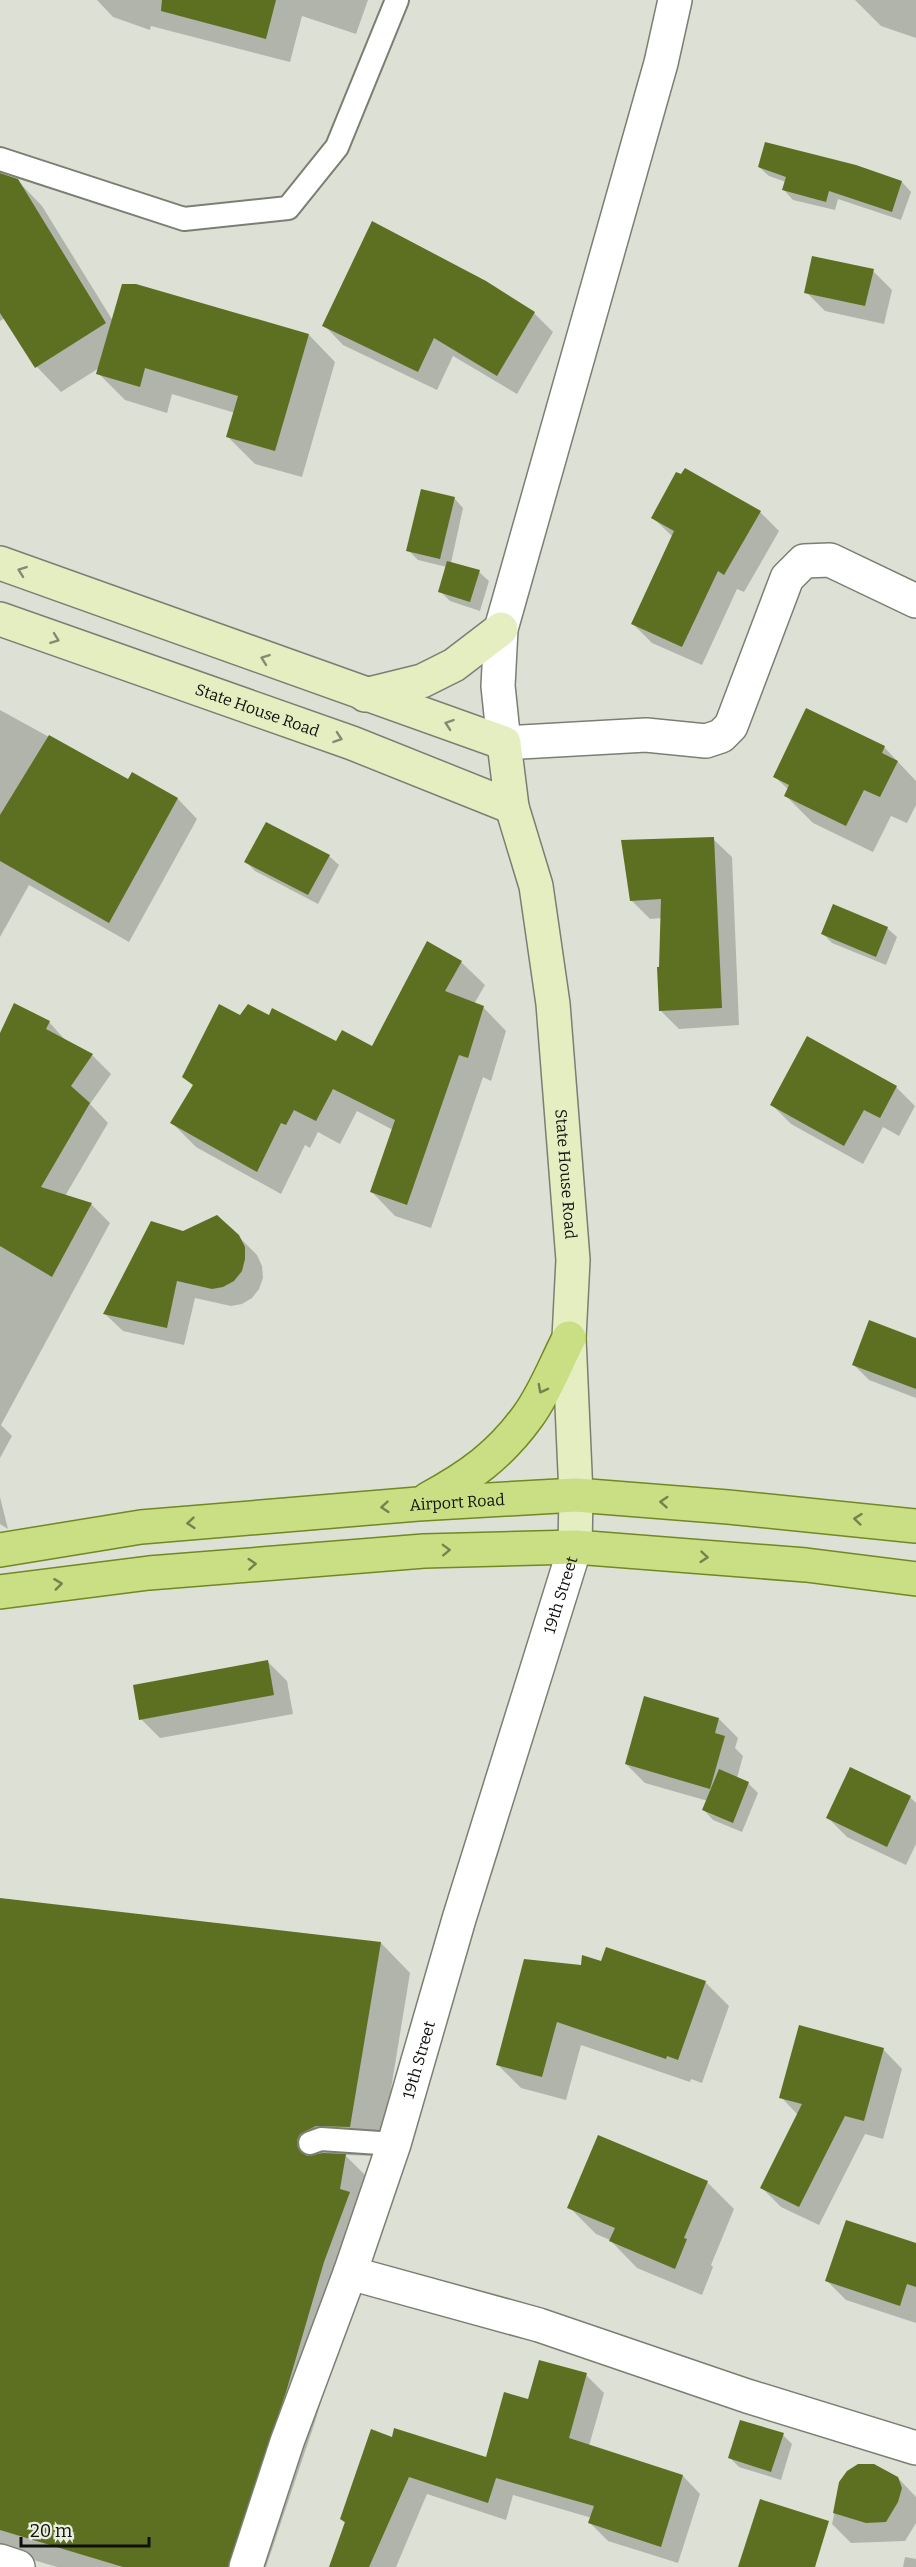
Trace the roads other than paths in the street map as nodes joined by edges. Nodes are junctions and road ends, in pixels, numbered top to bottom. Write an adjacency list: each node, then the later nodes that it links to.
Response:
1 (397, 0): 3 (lane)
2 (675, 0): 7 (street)
3 (0, 159)
4 (0, 563): 8 (main road, one-way to 4)
5 (916, 601): 9 (street)
6 (0, 619): 10 (main road, State House Road, one-way to 10)
7 (501, 629): 8 (main road); 9 (street)
8 (365, 694): 9 (main road, one-way to 8)
9 (504, 743): 10 (main road, State House Road)
10 (513, 807): 11 (main road, State House Road)
11 (569, 1338): 12 (main road, State House Road); 13 (main road, one-way to 13)
12 (576, 1495): 13 (main road, Airport Road); 14 (main road, Airport Road, one-way to 12); 15 (main road, State House Road)
13 (418, 1504): 16 (main road, Airport Road, one-way to 16)
14 (916, 1526)
15 (575, 1547): 17 (main road, one-way to 17); 18 (main road, one-way to 15); 20 (street, 19th Street)
16 (0, 1550)
17 (916, 1579)
18 (0, 1592)
19 (309, 2143): 20 (lane)
20 (394, 2144): 21 (street, 19th Street)
21 (350, 2273): 22 (street); 25 (street, 19th Street)
22 (916, 2448)
23 (0, 2561): 24 (street)
24 (18, 2567)
25 (246, 2567)

